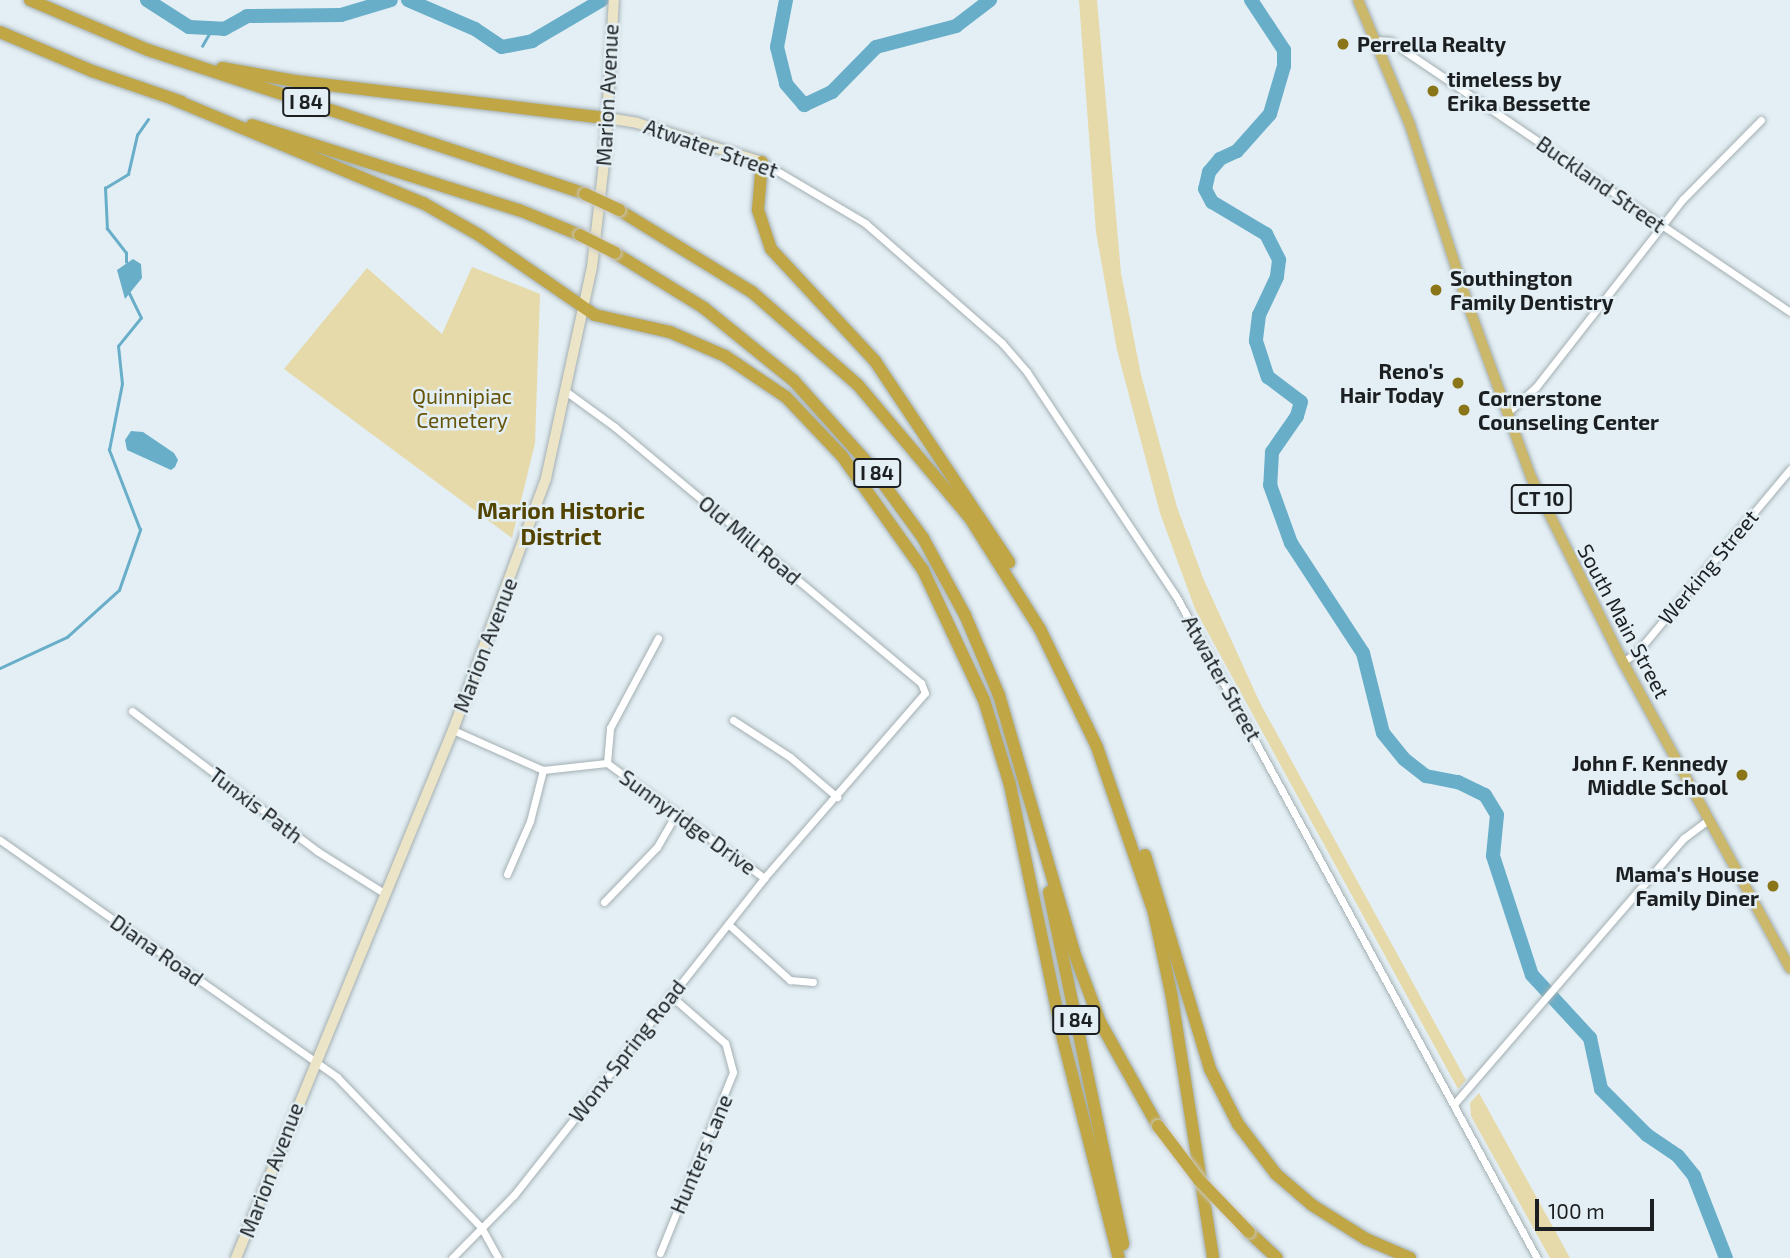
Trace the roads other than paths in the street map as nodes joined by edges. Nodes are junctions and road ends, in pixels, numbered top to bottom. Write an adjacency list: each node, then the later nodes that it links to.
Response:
1 (30, 0): 6 (highway, I 84)
2 (614, 0): 8 (main road, Marion Avenue)
3 (1358, 0): 5 (highway, South Main Street / CT 10)
4 (0, 32): 7 (highway, I 84)
5 (1374, 40): 11 (street, Buckland Street); 15 (highway, South Main Street / CT 10)
6 (148, 50): 8 (highway); 17 (highway, I 84, bridge)
7 (175, 100): 12 (highway); 26 (highway, I 84, bridge)
8 (607, 118): 10 (main road, Atwater Street); 12 (main road, Marion Avenue)
9 (1761, 120): 11 (street)
10 (762, 162): 17 (highway); 41 (street, Atwater Street)
11 (1663, 227): 13 (street, Buckland Street); 15 (street)
12 (585, 309): 14 (main road, Marion Avenue); 47 (highway)
13 (1790, 312)
14 (568, 393): 20 (street, Old Mill Road); 23 (main road, Marion Avenue)
15 (1506, 413): 19 (highway, South Main Street / CT 10)
16 (1790, 469): 19 (street, Werking Street)
17 (1040, 629): 27 (highway, I 84)
18 (658, 638): 24 (street)
19 (1623, 662): 30 (highway, South Main Street / CT 10)
20 (925, 693): 28 (street, Wonx Spring Road)
21 (132, 711): 34 (street, Tunxis Path)
22 (733, 720): 28 (street)
23 (453, 730): 25 (street, Sunnyridge Drive); 34 (main road, Marion Avenue)
24 (607, 763): 25 (street, Sunnyridge Drive); 29 (street, Sunnyridge Drive)
25 (543, 769): 32 (street)
26 (1026, 782): 48 (highway, I 84); 50 (highway, bridge)
27 (1114, 788): 49 (highway, I 84); 51 (highway)
28 (837, 797): 33 (street, Wonx Spring Road)
29 (677, 813): 33 (street, Sunnyridge Drive); 35 (street)
30 (1708, 820): 37 (highway, South Main Street / CT 10); 41 (street)
31 (0, 840): 40 (street, Diana Road)
32 (507, 874)
33 (764, 878): 36 (street, Wonx Spring Road)
34 (384, 893): 40 (main road, Marion Avenue)
35 (604, 902)
36 (729, 923): 38 (street); 39 (street, Wonx Spring Road)
37 (1790, 968)
38 (813, 982)
39 (670, 995): 42 (street, Wonx Spring Road); 43 (street, Hunters Lane)
40 (313, 1060): 42 (street); 44 (main road, Marion Avenue)
41 (1455, 1103): 52 (street, Atwater Street)
42 (481, 1227): 45 (street, Wonx Spring Road); 46 (street)
43 (660, 1253)
44 (236, 1258)
45 (452, 1258)
46 (498, 1258)
47 (1119, 1258)
48 (1126, 1258)
49 (1213, 1258)
50 (1277, 1258)
51 (1410, 1258)
52 (1537, 1258)

